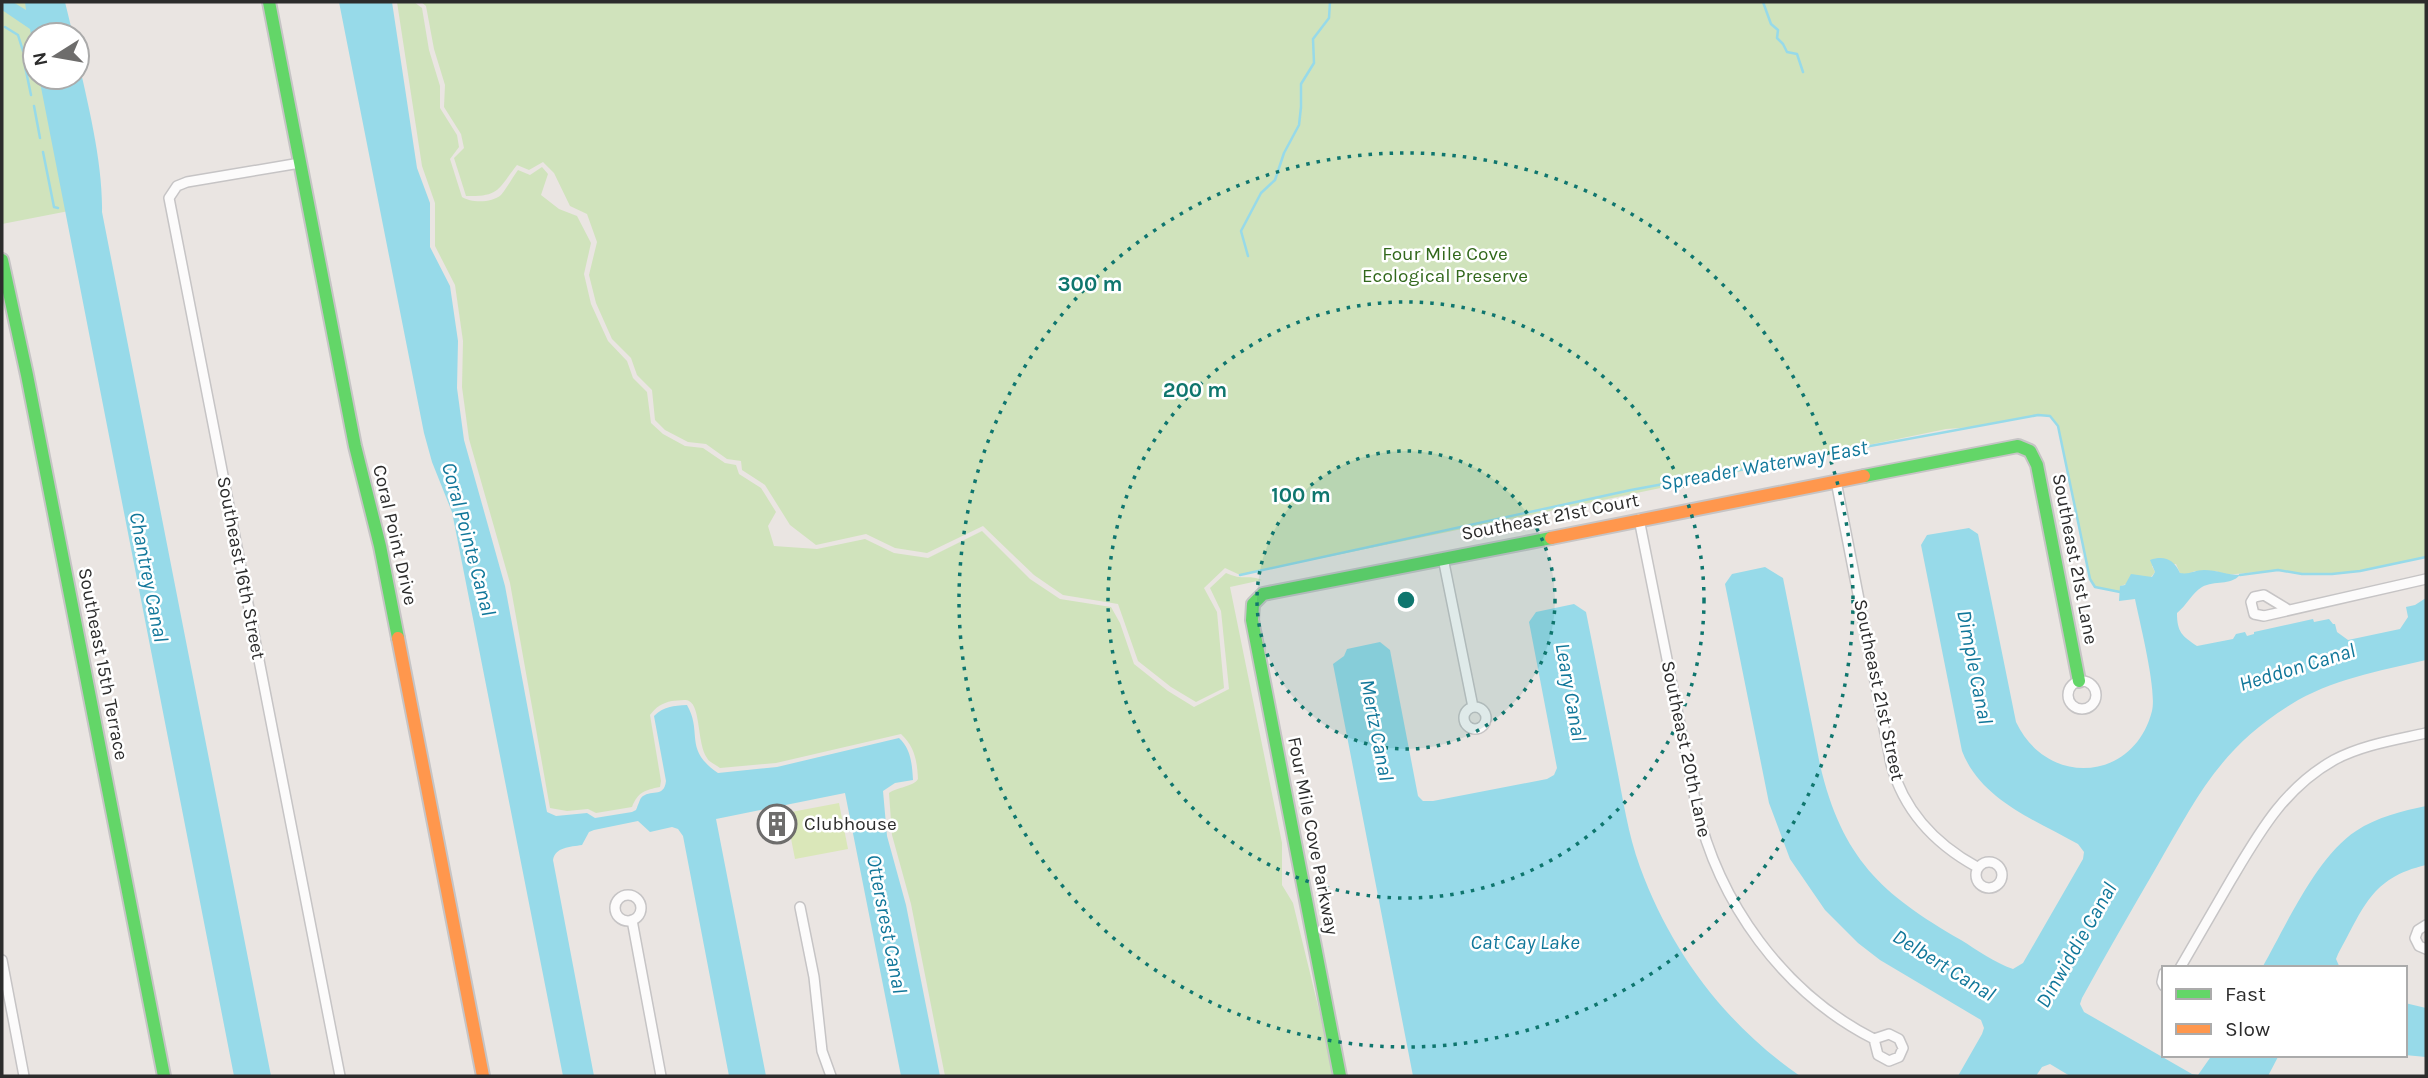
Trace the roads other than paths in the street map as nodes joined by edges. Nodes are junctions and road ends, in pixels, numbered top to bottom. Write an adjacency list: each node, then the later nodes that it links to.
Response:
1 (269, 2): 2 (street, Coral Point Drive)
2 (300, 163): 27 (street, Southeast 16th Street); 28 (street, Coral Point Drive)
3 (2, 260): 4 (street, Southeast 15th Terrace)
4 (6, 301): 5 (street, Southeast 15th Terrace)
5 (15, 317): 6 (street); 26 (street, Southeast 15th Terrace)
6 (2, 320)
7 (2025, 448): 8 (street, Southeast 21st Court); 14 (street, Southeast 21st Lane)
8 (1836, 481): 9 (street, Southeast 21st Court); 17 (street, Southeast 21st Street)
9 (1639, 519): 10 (street, Southeast 21st Court); 24 (street, Southeast 20th Lane)
10 (1443, 558): 12 (street, Southeast 21st Court); 15 (street)
11 (2426, 579): 13 (street)
12 (1253, 604): 31 (street, Four Mile Cove Parkway)
13 (2287, 609)
14 (2079, 681)
15 (1473, 707)
16 (2426, 733): 23 (street)
17 (1978, 867)
18 (800, 907): 30 (street)
19 (632, 920): 29 (street)
20 (2426, 925): 21 (street)
21 (2426, 950)
22 (2, 960): 25 (street)
23 (2177, 966)
24 (1874, 1039)
25 (24, 1076)
26 (164, 1076)
27 (340, 1076)
28 (483, 1076)
29 (662, 1076)
30 (831, 1076)
31 (1340, 1076)

